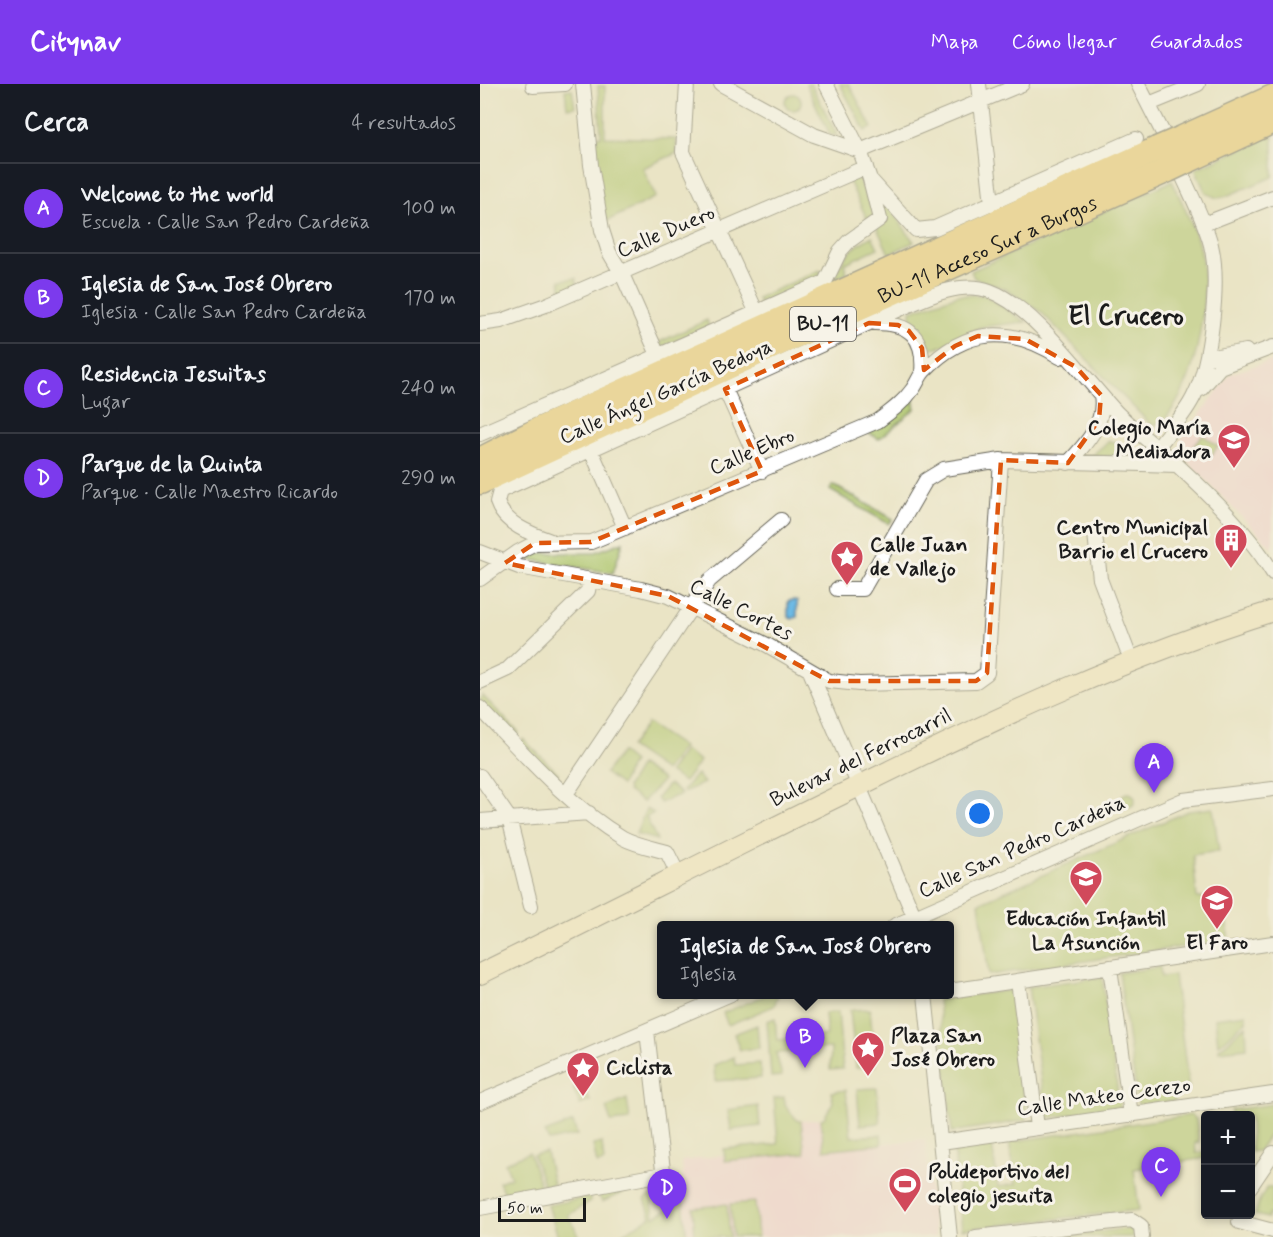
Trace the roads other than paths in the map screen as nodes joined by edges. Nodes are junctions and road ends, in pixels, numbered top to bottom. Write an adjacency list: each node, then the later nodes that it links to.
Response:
1 (565, 84): 10 (street)
2 (583, 84): 25 (street)
3 (687, 84): 23 (street)
4 (721, 84): 15 (street)
5 (826, 84): 15 (street)
6 (979, 84): 12 (street)
7 (1022, 84): 12 (street)
8 (1138, 84): 13 (street)
9 (1198, 84): 13 (street)
10 (533, 86)
11 (1273, 98): 16 (highway, BU-11 Acceso Sur a Burgos / BU-11)
12 (981, 101): 15 (street); 20 (street)
13 (1149, 104): 16 (street)
14 (1273, 122): 16 (highway, BU-11 Acceso Sur a Burgos / BU-11)
15 (860, 151): 17 (street)
16 (1168, 153): 19 (street); 20 (street); 39 (highway, BU-11 Acceso Sur a Burgos / BU-11); 54 (highway, BU-11 Acceso Sur a Burgos / BU-11)
17 (868, 173): 20 (street); 23 (street, Calle Duero); 26 (street, Calle Ángel García Bedoya)
18 (1273, 197): 21 (street)
19 (1193, 198): 21 (street); 22 (street)
20 (992, 204)
21 (1232, 213): 22 (street); 24 (street)
22 (1204, 224): 24 (street)
23 (721, 231): 25 (street, Calle Duero); 26 (street)
24 (1211, 247): 29 (street)
25 (622, 274): 28 (street, Calle Duero); 34 (street)
26 (756, 311): 34 (street, Calle Ángel García Bedoya)
27 (870, 323): 30 (street); 37 (street, Calle Ángel García Bedoya); 40 (street, Calle Ángel García Bedoya)
28 (480, 324)
29 (1210, 337): 32 (street); 35 (street)
30 (922, 348): 33 (street); 38 (street)
31 (1270, 348): 32 (street); 36 (street)
32 (1245, 351): 35 (street)
33 (944, 353): 37 (street, Calle Ebro); 38 (street, Calle Ebro)
34 (658, 355): 45 (street, Calle Ángel García Bedoya)
35 (1207, 358): 36 (street); 42 (street)
36 (1224, 365): 42 (street)
37 (1076, 367): 41 (street)
38 (922, 373): 53 (street, Calle Ebro)
39 (630, 388): 46 (highway); 49 (highway, BU-11 Acceso Sur a Burgos / BU-11)
40 (725, 389): 48 (street, Calle Ángel García Bedoya); 53 (street)
41 (1101, 395): 43 (street); 44 (street)
42 (1194, 397): 47 (street)
43 (1126, 422): 44 (street); 47 (street)
44 (1094, 430): 51 (street)
45 (480, 435)
46 (480, 448)
47 (1157, 448): 52 (street)
48 (591, 450): 56 (street, Calle Ángel García Bedoya); 57 (street)
49 (480, 460)
50 (1001, 460): 51 (street); 66 (street); 73 (street, Calle Cortes)
51 (1068, 463): 52 (street)
52 (1177, 465): 63 (street)
53 (762, 471): 57 (street, Calle Ebro)
54 (480, 482)
55 (781, 520): 68 (street)
56 (513, 522): 58 (street, Calle Ángel García Bedoya); 62 (street)
57 (626, 528): 60 (street, Calle Ebro)
58 (533, 534): 60 (street, Calle Ebro)
59 (1095, 534): 70 (street)
60 (551, 541): 62 (street, Calle Ebro)
61 (480, 552): 62 (street, Calle Cortes)
62 (505, 563): 64 (street, Calle Ebro); 65 (street, Calle Cortes)
63 (1273, 573)
64 (480, 579)
65 (590, 580): 68 (street, Calle Cortes); 72 (street)
66 (837, 589)
67 (1273, 600): 70 (main road, Bulevar del Ferrocarril)
68 (691, 606): 71 (street, Calle Cortes); 79 (street)
69 (1273, 611): 77 (main road, Bulevar del Ferrocarril)
70 (1127, 650): 77 (main road, Bulevar del Ferrocarril)
71 (809, 670): 73 (street, Calle Cortes); 74 (street)
72 (480, 682)
73 (844, 684): 74 (street)
74 (825, 704): 77 (street)
75 (480, 708): 79 (street)
76 (480, 776): 81 (street)
77 (858, 781): 83 (main road, Bulevar del Ferrocarril); 85 (street); 89 (main road, Bulevar del Ferrocarril)
78 (1273, 789): 85 (street, Calle San Pedro Cardeña)
79 (566, 794): 80 (street)
80 (589, 813): 81 (street); 83 (street)
81 (508, 818): 82 (street); 84 (street)
82 (480, 821)
83 (670, 859): 87 (main road, Bulevar del Ferrocarril)
84 (531, 906)
85 (917, 921)
86 (1273, 943): 88 (street)
87 (480, 962)
88 (1110, 968): 90 (street); 97 (street)
89 (480, 974)
90 (1018, 981): 91 (street); 98 (street)
91 (954, 990)
92 (720, 999): 94 (street)
93 (926, 999): 99 (street)
94 (647, 1031): 96 (street); 102 (street)
95 (1273, 1095): 97 (street, Calle Mateo Cerezo)
96 (480, 1102)
97 (1131, 1115): 98 (street, Calle Mateo Cerezo)
98 (1037, 1127): 99 (street, Calle Mateo Cerezo)
99 (940, 1142): 106 (street)
100 (1273, 1153): 101 (street)
101 (1255, 1181)
102 (480, 1208)
103 (1240, 1219): 109 (street)
104 (1243, 1219): 105 (street)
105 (1273, 1231)
106 (950, 1237)
107 (976, 1237): 108 (street)
108 (1142, 1237)
109 (1236, 1237)

